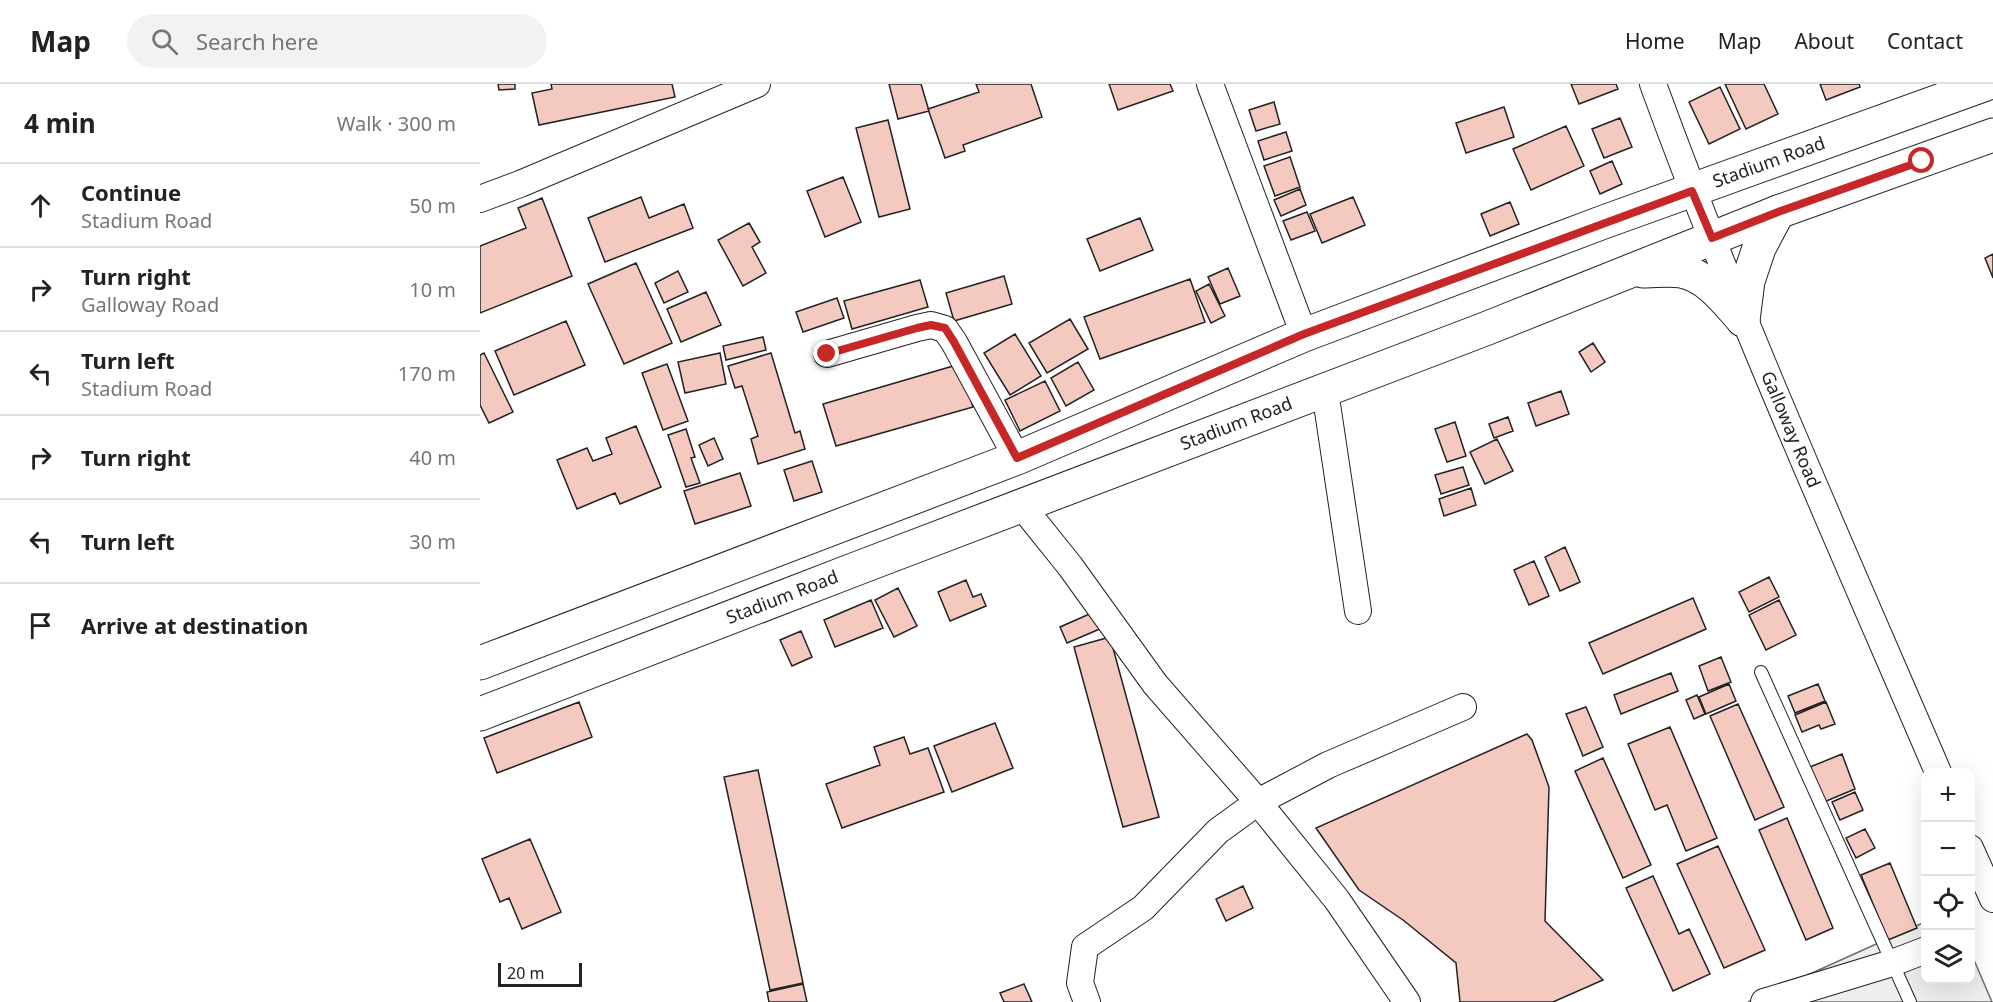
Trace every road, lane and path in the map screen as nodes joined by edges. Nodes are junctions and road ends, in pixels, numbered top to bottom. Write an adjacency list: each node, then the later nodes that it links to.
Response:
1 (757, 84): 7 (street)
2 (1210, 84): 12 (street)
3 (1653, 84): 6 (street, Galloway Road)
4 (1986, 84): 6 (main road, Stadium Road)
5 (1993, 135): 8 (main road, Stadium Road)
6 (1692, 191): 9 (street, Galloway Road); 12 (main road, Stadium Road)
7 (480, 199)
8 (1778, 212): 9 (main road, Stadium Road); 11 (main road)
9 (1712, 238): 10 (main road, Stadium Road); 11 (street, Galloway Road)
10 (1627, 271): 11 (main road); 14 (main road, Stadium Road)
11 (1743, 320): 24 (street, Galloway Road)
12 (1304, 334): 15 (main road, Stadium Road)
13 (827, 354): 15 (street)
14 (1325, 391): 16 (main road, Stadium Road); 19 (street)
15 (1017, 458): 17 (main road, Stadium Road)
16 (1021, 506): 18 (main road, Stadium Road); 25 (street)
17 (837, 525): 18 (main road); 20 (main road, Stadium Road)
18 (854, 570): 23 (main road, Stadium Road)
19 (1358, 611)
20 (480, 663)
21 (1761, 672): 29 (lane)
22 (1463, 706): 25 (street)
23 (480, 714)
24 (1936, 768)
25 (1258, 802): 30 (street); 31 (street)
26 (1975, 856): 27 (street)
27 (1991, 887)
28 (1921, 952): 29 (street)
29 (1892, 963): 32 (street); 33 (lane)
30 (1087, 1002)
31 (1407, 1002)
32 (1764, 1002)
33 (1910, 1002)

